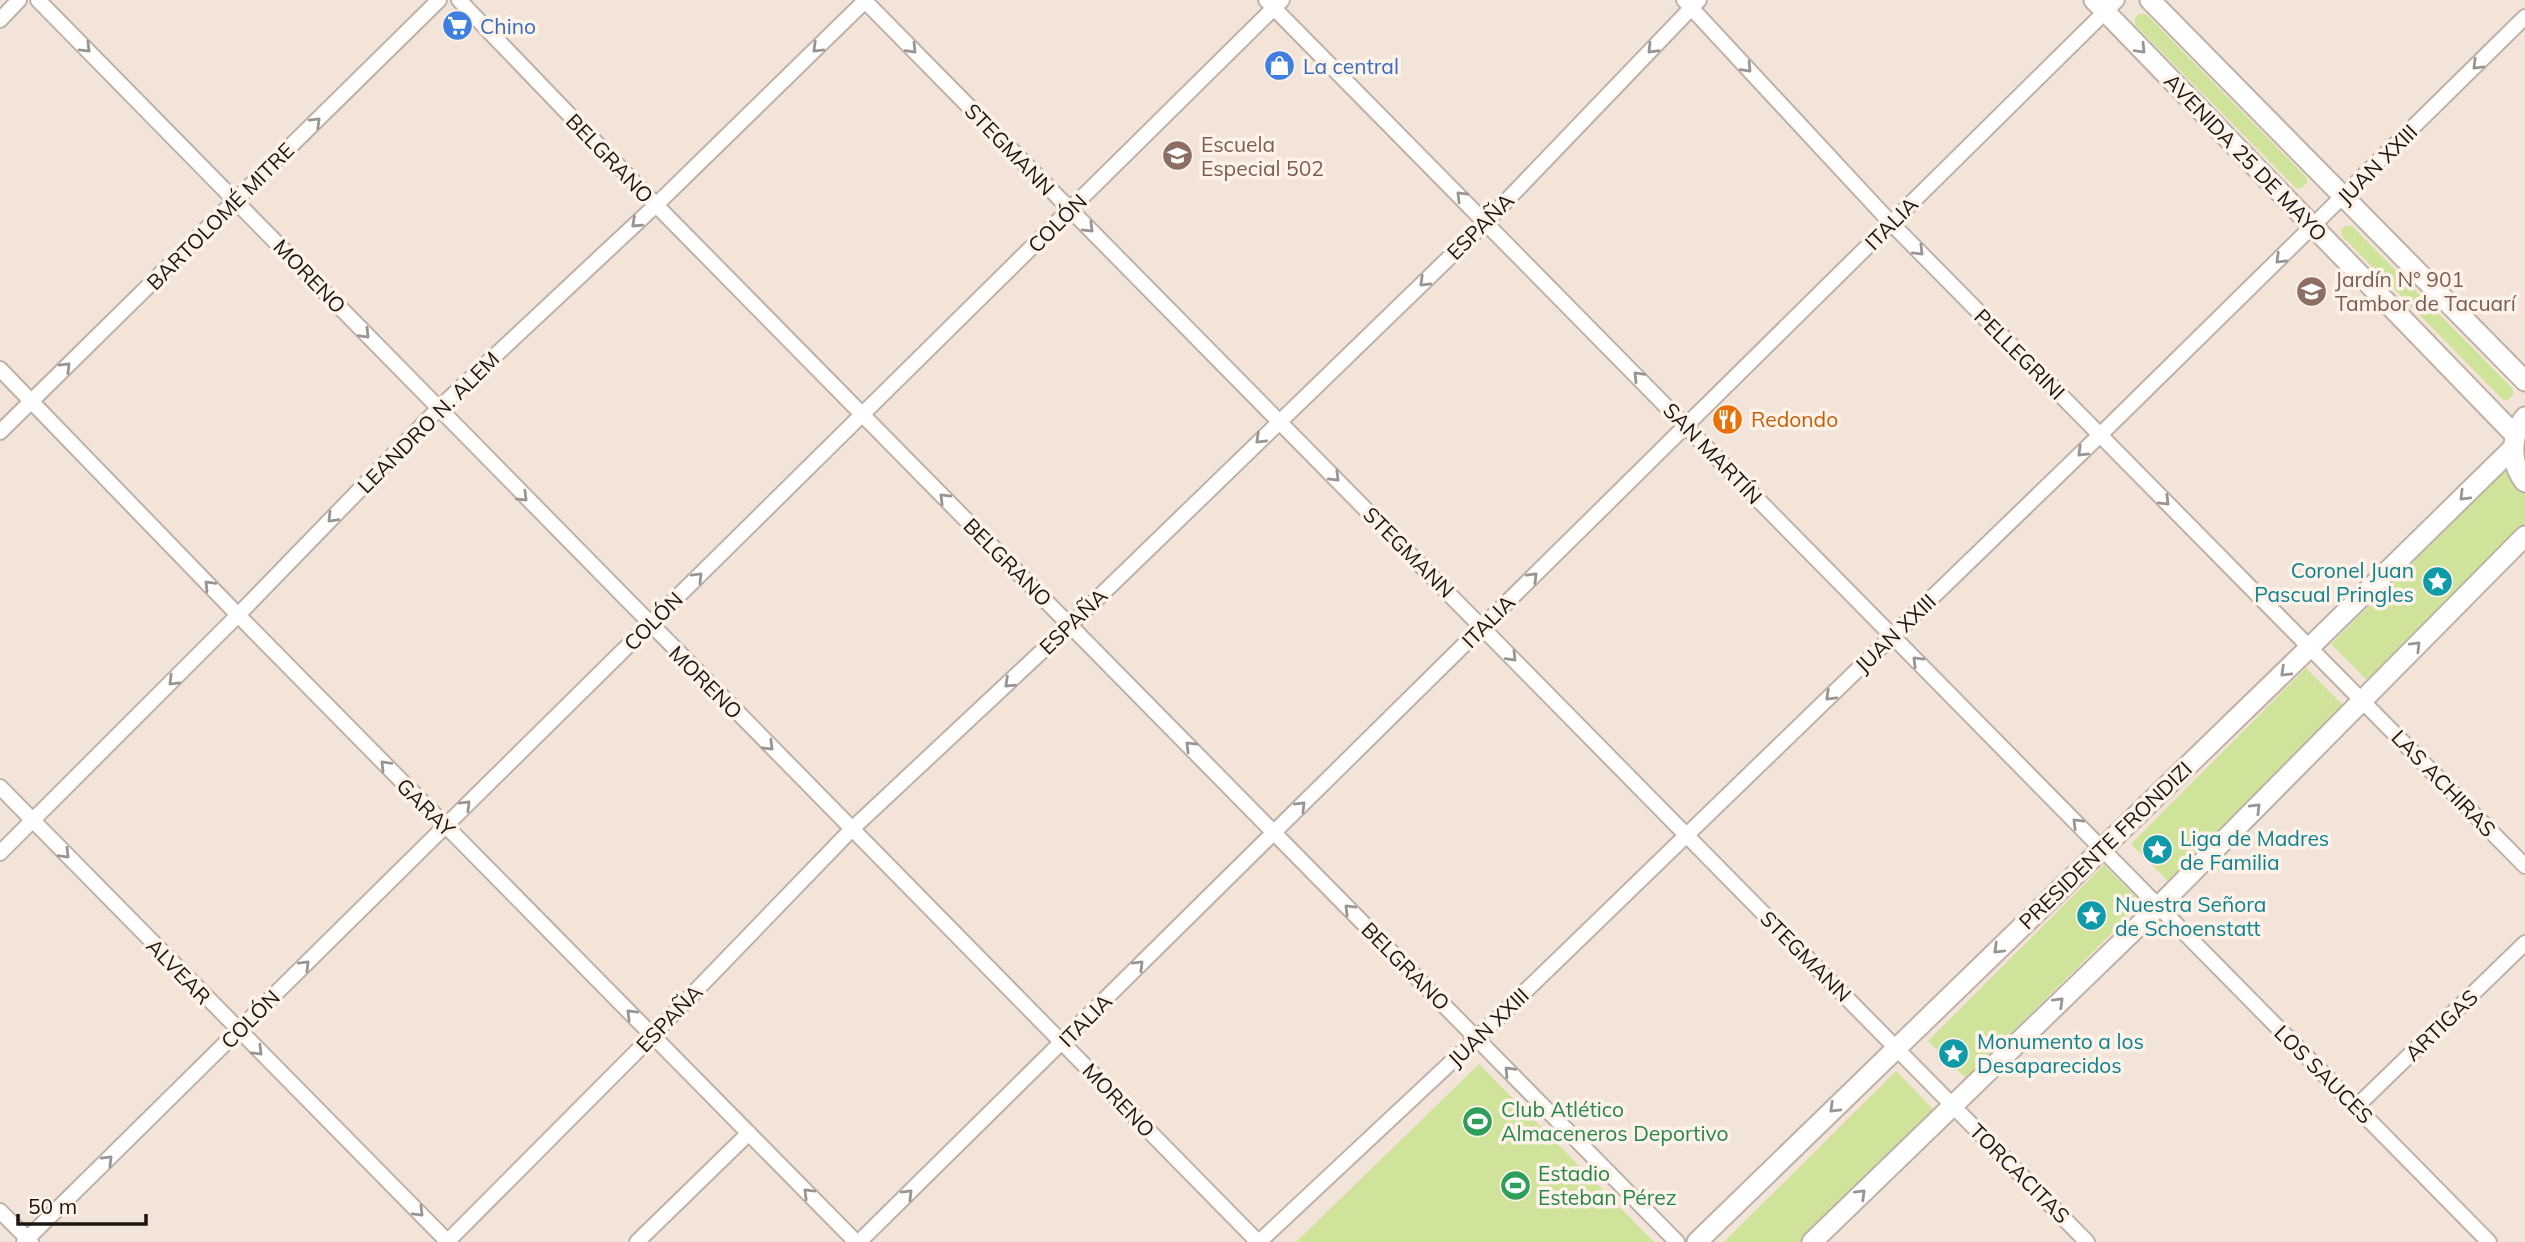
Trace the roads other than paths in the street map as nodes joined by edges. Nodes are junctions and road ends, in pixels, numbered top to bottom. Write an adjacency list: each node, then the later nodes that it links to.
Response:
1 (19, 0): 11 (street)
2 (38, 0): 13 (street, MORENO, one-way to 13)
3 (439, 0): 13 (street, BARTOLOMÉ MITRE, one-way to 3)
4 (459, 0): 14 (street, BELGRANO)
5 (865, 0): 14 (street, LEANDRO N. ALEM, one-way to 14); 15 (street, STEGMANN, one-way to 15)
6 (2150, 0): 12 (main road, AVENIDA 25 DE MAYO)
7 (1274, 3): 15 (street, COLÓN); 16 (street, SAN MARTÍN, one-way to 7)
8 (1691, 3): 16 (street, ESPAÑA, one-way to 16); 17 (street, PELLEGRINI, one-way to 17)
9 (2105, 4): 17 (street, ITALIA); 18 (main road, AVENIDA 25 DE MAYO, one-way to 18)
10 (2525, 17): 12 (street, JUAN XXIII, one-way to 12)
11 (0, 20)
12 (2343, 197): 18 (street, JUAN XXIII); 20 (main road, AVENIDA 25 DE MAYO)
13 (236, 200): 21 (street, BARTOLOMÉ MITRE, one-way to 13); 22 (street, MORENO, one-way to 22)
14 (656, 205): 22 (street, LEANDRO N. ALEM, one-way to 22); 23 (street, BELGRANO)
15 (1070, 210): 23 (street, COLÓN); 25 (street, STEGMANN, one-way to 25)
16 (1486, 222): 25 (street, ESPAÑA, one-way to 25); 26 (street, SAN MARTÍN, one-way to 16)
17 (1891, 223): 26 (street, ITALIA); 28 (street, PELLEGRINI, one-way to 28)
18 (2314, 226): 28 (street, JUAN XXIII, one-way to 28); 29 (main road, AVENIDA 25 DE MAYO)
19 (0, 369): 21 (street, GARAY)
20 (2525, 380)
21 (32, 401): 27 (street, BARTOLOMÉ MITRE); 32 (street, GARAY, one-way to 21)
22 (438, 409): 32 (street, LEANDRO N. ALEM, one-way to 32); 33 (street, MORENO, one-way to 33)
23 (862, 415): 33 (street, COLÓN, one-way to 23); 34 (street, BELGRANO, one-way to 23)
24 (2525, 417): 29 (main road, PRESIDENTE FRONDIZI)
25 (1279, 421): 34 (street, ESPAÑA, one-way to 34); 35 (street, STEGMANN, one-way to 35)
26 (1686, 425): 35 (street, ITALIA, one-way to 26); 36 (street, SAN MARTÍN)
27 (0, 432)
28 (2100, 435): 36 (street, JUAN XXIII, one-way to 36); 37 (street, PELLEGRINI, one-way to 37)
29 (2514, 442): 30 (main road); 37 (main road, PRESIDENTE FRONDIZI, one-way to 37)
30 (2525, 482)
31 (2525, 536): 38 (main road, one-way to 31)
32 (238, 615): 40 (street, LEANDRO N. ALEM, one-way to 40); 41 (street, GARAY, one-way to 32)
33 (649, 625): 41 (street, COLÓN, one-way to 33); 42 (street, MORENO, one-way to 42)
34 (1070, 625): 42 (street, ESPAÑA, one-way to 42); 43 (street, BELGRANO, one-way to 34)
35 (1482, 627): 43 (street, ITALIA, one-way to 35); 44 (street, STEGMANN, one-way to 44)
36 (1893, 636): 44 (street, JUAN XXIII, one-way to 44); 45 (street, SAN MARTÍN, one-way to 36)
37 (2309, 648): 38 (street, PELLEGRINI); 45 (main road, PRESIDENTE FRONDIZI, one-way to 45)
38 (2363, 700): 47 (street, LAS ACHIRAS); 48 (main road, one-way to 38)
39 (0, 787): 40 (street, ALVEAR)
40 (33, 821): 46 (street, LEANDRO N. ALEM); 50 (street, ALVEAR, one-way to 50)
41 (445, 826): 50 (street, COLÓN, one-way to 41); 51 (street, GARAY, one-way to 41)
42 (852, 829): 51 (street, ESPAÑA); 53 (street, MORENO)
43 (1274, 832): 52 (street, BELGRANO, one-way to 43); 53 (street, ITALIA, one-way to 43)
44 (1686, 834): 52 (street, JUAN XXIII); 54 (street, STEGMANN)
45 (2102, 849): 48 (street, SAN MARTÍN); 54 (main road, PRESIDENTE FRONDIZI, one-way to 54)
46 (0, 853)
47 (2525, 866)
48 (2159, 906): 55 (main road, one-way to 48); 56 (street, LOS SAUCES)
49 (2525, 943): 56 (street, ARTIGAS)
50 (238, 1031): 59 (street, COLÓN, one-way to 50); 60 (street, ALVEAR, one-way to 60)
51 (653, 1035): 57 (street, GARAY); 60 (street, ESPAÑA)
52 (1477, 1038): 63 (street, JUAN XXIII); 64 (street, BELGRANO, one-way to 52)
53 (1062, 1042): 62 (street, ITALIA, one-way to 53); 63 (street, MORENO)
54 (1895, 1048): 55 (street, STEGMANN); 65 (main road, PRESIDENTE FRONDIZI, one-way to 65)
55 (1952, 1105): 66 (main road, one-way to 55); 67 (street, TORCACITAS)
56 (2357, 1107): 68 (street, LOS SAUCES)
57 (749, 1133): 61 (street); 62 (street, GARAY, one-way to 57)
58 (0, 1211): 59 (street)
59 (28, 1241)
60 (448, 1242)
61 (637, 1242)
62 (858, 1242)
63 (1259, 1242)
64 (1677, 1242)
65 (1697, 1242)
66 (1812, 1242)
67 (2087, 1242)
68 (2489, 1242)

